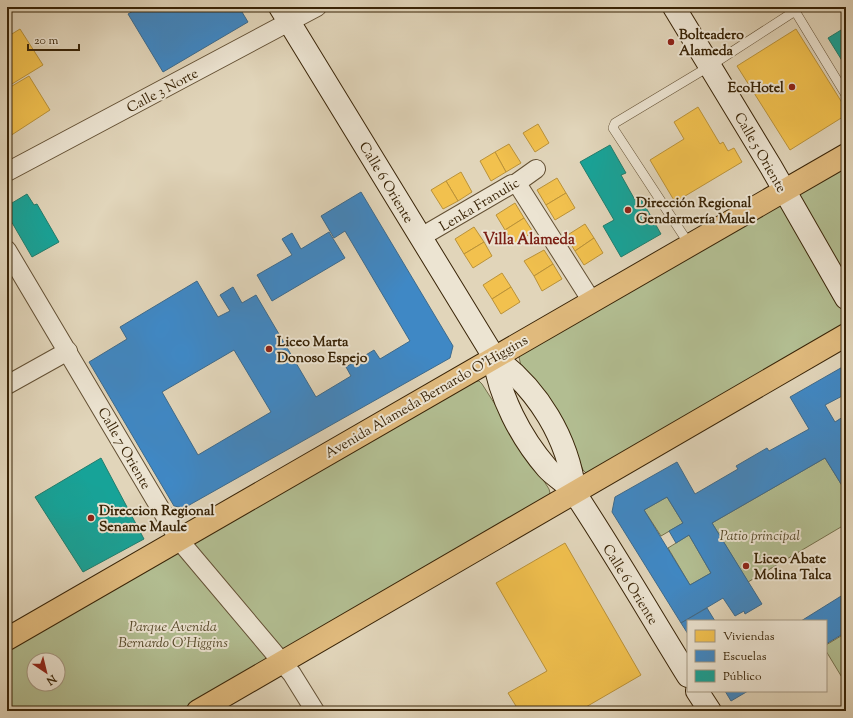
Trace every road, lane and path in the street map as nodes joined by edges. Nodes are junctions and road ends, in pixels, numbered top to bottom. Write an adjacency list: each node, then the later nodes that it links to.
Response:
1 (317, 7): 4 (street, Calle 3 Norte)
2 (674, 7): 5 (main road, Calle 5 Oriente)
3 (795, 9): 5 (lane); 6 (lane)
4 (285, 15): 9 (street, Calle 3 Norte); 12 (main road, Calle 6 Oriente)
5 (710, 66): 11 (main road, Calle 5 Oriente); 13 (lane)
6 (846, 95)
7 (846, 155): 11 (main road, Avenida Alameda Bernardo O'Higgins)
8 (536, 169): 10 (street, Lenka Franulic)
9 (7, 172)
10 (515, 184): 12 (street, Lenka Franulic); 16 (street)
11 (784, 190): 13 (main road, Avenida Alameda Bernardo O'Higgins); 15 (main road, Calle 5 Oriente)
12 (421, 238): 19 (main road, Calle 6 Oriente)
13 (689, 244): 16 (main road, Avenida Alameda Bernardo O'Higgins)
14 (7, 250): 18 (street, Calle 7 Oriente)
15 (846, 298)
16 (592, 300): 19 (main road, Avenida Alameda Bernardo O'Higgins)
17 (846, 335): 21 (main road)
18 (68, 351): 20 (street); 22 (street, Calle 7 Oriente)
19 (494, 357): 21 (main road, Calle 6 Oriente); 21 (main road, Calle 6 Oriente); 22 (main road, Avenida Alameda Bernardo O'Higgins)
20 (7, 385)
21 (575, 493): 24 (main road); 25 (main road, Calle 6 Oriente)
22 (179, 540): 23 (main road, Avenida Alameda Bernardo O'Higgins); 24 (street, Calle 7 Oriente)
23 (7, 639)
24 (281, 661): 27 (main road); 28 (street, Calle 7 Oriente)
25 (687, 674)
26 (698, 692): 29 (main road)
27 (198, 711)
28 (315, 711)
29 (710, 711)

